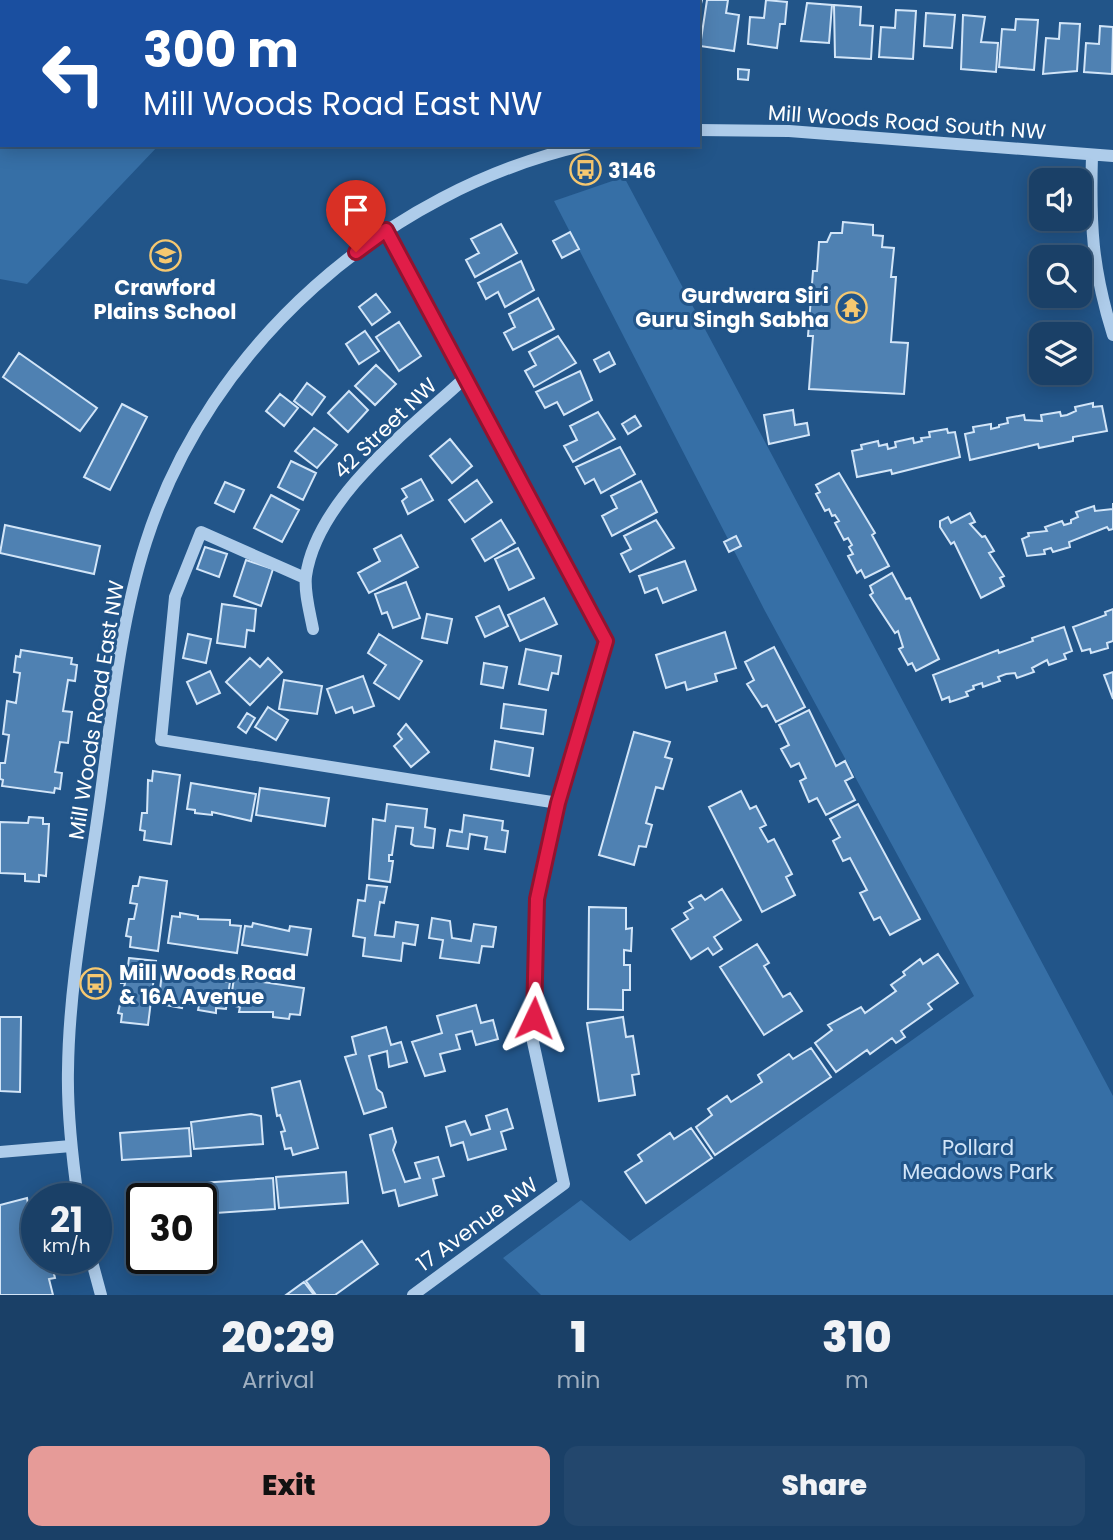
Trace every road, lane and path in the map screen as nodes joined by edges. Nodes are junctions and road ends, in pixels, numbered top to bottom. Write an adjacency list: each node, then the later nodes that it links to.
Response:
1 (700, 130): 3 (street, Mill Woods Road South NW)
2 (578, 147): 5 (street)
3 (1092, 155): 4 (street, Mill Woods Road South NW); 6 (street)
4 (1113, 156)
5 (386, 230): 8 (street, 42 Street NW); 12 (street, Mill Woods Road East NW)
6 (1111, 321): 7 (street)
7 (1113, 335)
8 (466, 377): 9 (street, 42 Street NW); 11 (street, 42 Street NW)
9 (305, 578): 10 (street, 42 Street NW); 11 (street)
10 (313, 629)
11 (558, 803): 15 (street, 42 Street NW)
12 (71, 1146): 13 (street); 14 (street, Mill Woods Road East NW)
13 (0, 1152)
14 (76, 1183)
15 (564, 1184): 18 (street, 17 Avenue NW)
16 (95, 1274): 17 (street)
17 (101, 1295)
18 (413, 1295)

